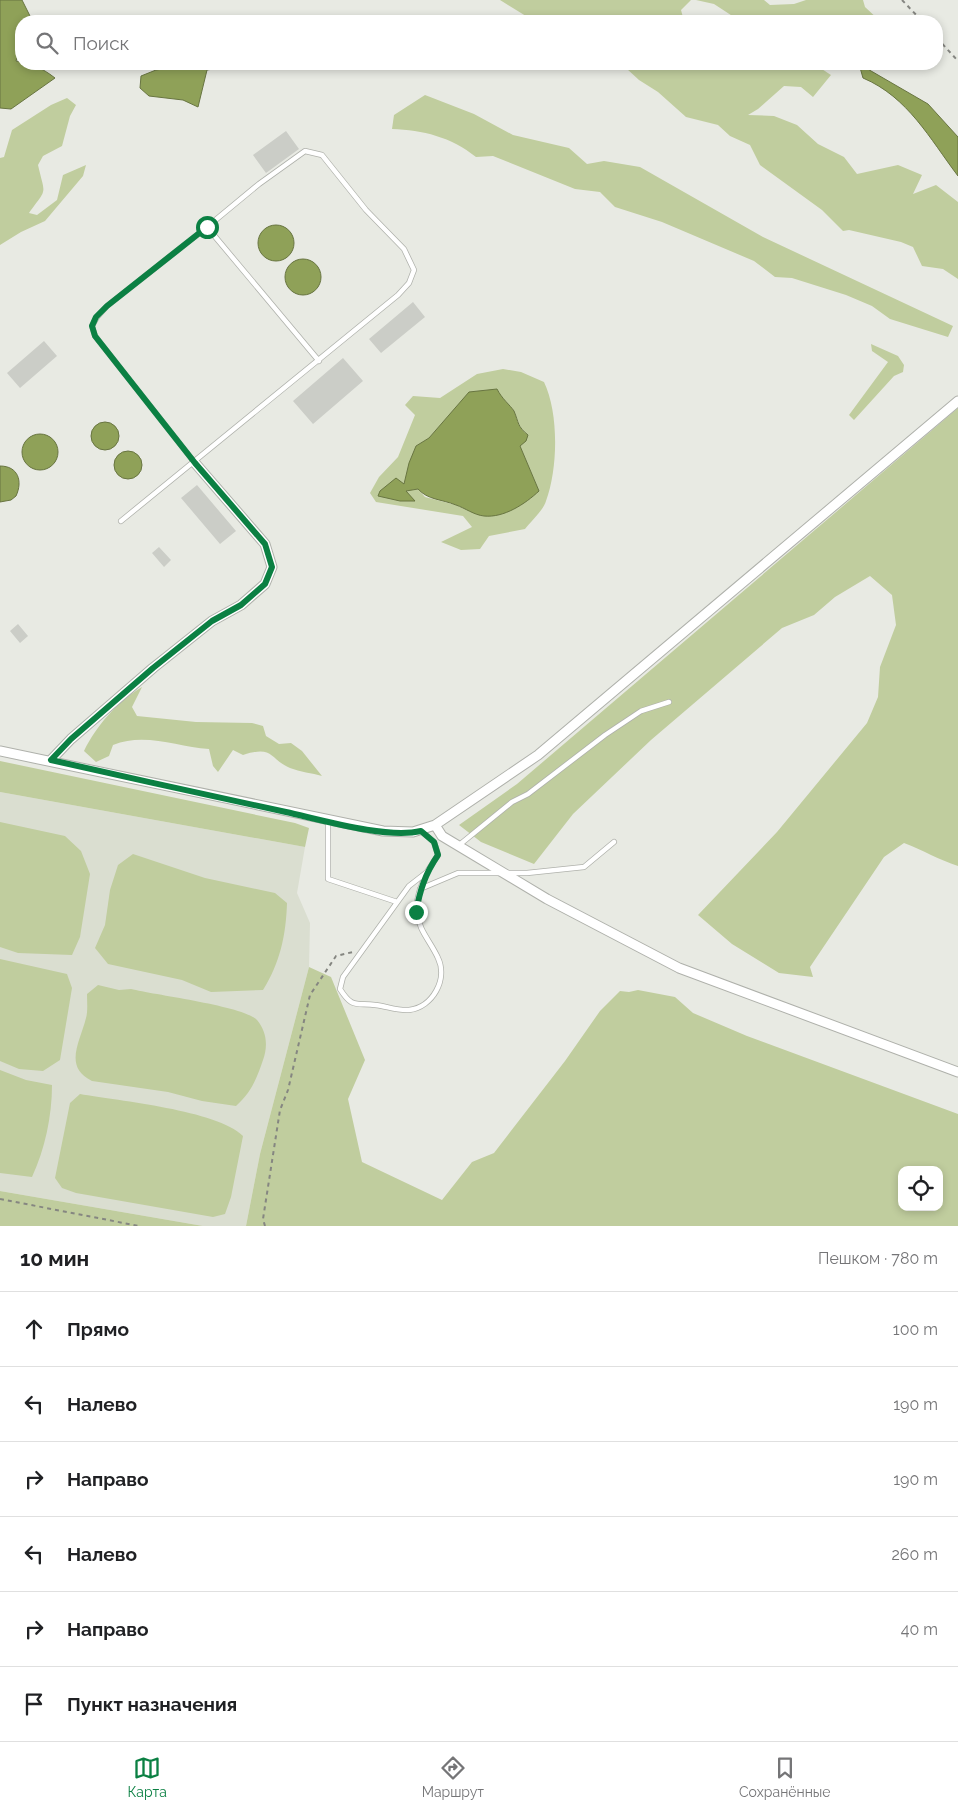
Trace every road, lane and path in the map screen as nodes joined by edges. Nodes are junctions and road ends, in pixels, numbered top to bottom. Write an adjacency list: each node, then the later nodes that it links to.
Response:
1 (902, 0): 2 (path)
2 (916, 15)
3 (943, 45): 4 (path)
4 (958, 61)
5 (207, 227): 6 (lane); 6 (lane); 8 (lane)
6 (319, 361): 8 (lane)
7 (958, 401): 14 (street)
8 (195, 463): 9 (lane); 12 (street)
9 (121, 521)
10 (669, 702): 17 (lane)
11 (0, 751): 12 (street)
12 (51, 760): 13 (street)
13 (328, 821): 15 (street); 21 (lane)
14 (435, 826): 15 (street); 17 (street)
15 (421, 831): 18 (lane)
16 (614, 842): 19 (lane)
17 (458, 846): 19 (street)
18 (427, 872): 20 (lane); 21 (lane)
19 (503, 872): 20 (lane); 23 (street)
20 (420, 889): 22 (lane)
21 (396, 902): 22 (lane)
22 (362, 949): 26 (path)
23 (958, 1072)
24 (0, 1199): 25 (path)
25 (139, 1226)
26 (265, 1226)

